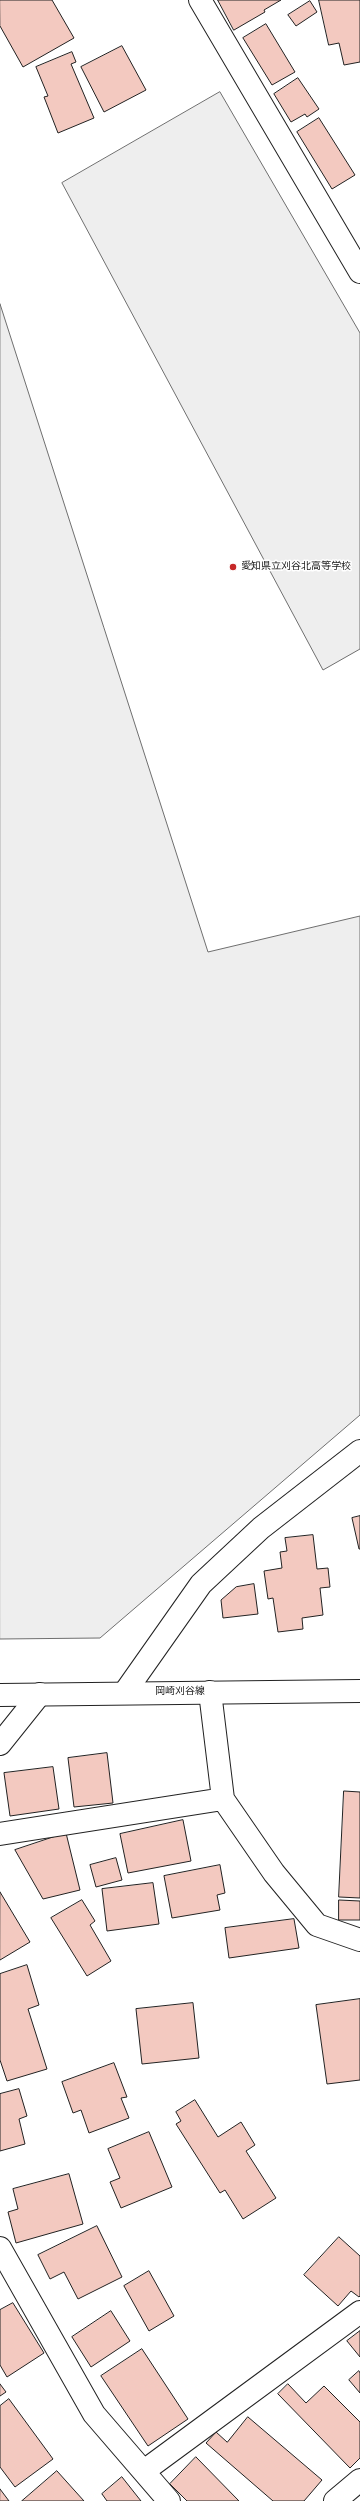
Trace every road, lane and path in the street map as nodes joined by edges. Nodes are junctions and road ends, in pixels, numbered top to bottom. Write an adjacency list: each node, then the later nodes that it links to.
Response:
1 (200, 0): 2 (street)
2 (360, 272)
3 (360, 1451): 5 (street)
4 (360, 1691): 6 (street, 岡崎刈谷線)
5 (125, 1692): 6 (street, 岡崎刈谷線); 7 (street, 岡崎刈谷線)
6 (210, 1692): 10 (street)
7 (40, 1694): 8 (street, 岡崎刈谷線); 9 (street)
8 (0, 1695)
9 (0, 1744)
10 (223, 1799): 11 (street); 12 (street)
11 (0, 1834)
12 (360, 1940)
13 (0, 2248): 14 (street)
14 (7, 2275): 16 (street)
15 (360, 2312): 16 (street)
16 (144, 2471): 18 (street)
17 (360, 2480): 19 (street)
18 (169, 2501)
19 (335, 2501)

